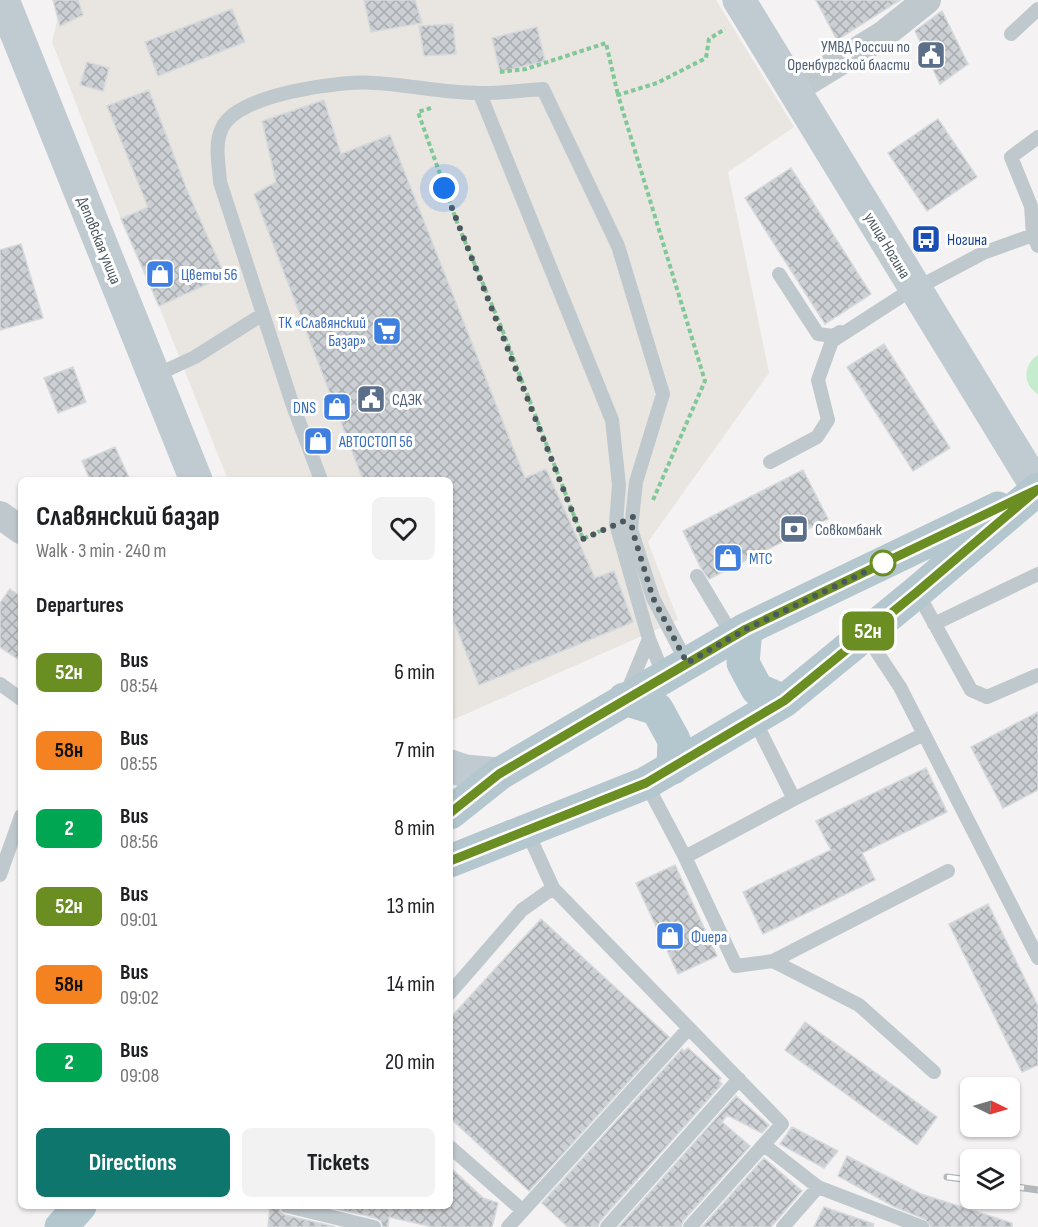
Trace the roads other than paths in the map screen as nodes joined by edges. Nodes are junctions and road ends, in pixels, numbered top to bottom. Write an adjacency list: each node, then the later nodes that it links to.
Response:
1 (3, 0): 14 (street, Деповская улица)
2 (927, 0): 7 (street)
3 (1034, 0): 4 (lane)
4 (1038, 7): 6 (lane)
5 (744, 8): 7 (street, улица Ногина)
6 (1011, 34)
7 (795, 89): 12 (street, улица Ногина)
8 (480, 93): 13 (lane); 27 (lane); 28 (lane)
9 (1038, 137): 10 (lane)
10 (1035, 241): 12 (lane)
11 (779, 274): 12 (lane)
12 (908, 294): 15 (lane); 18 (street, улица Ногина)
13 (263, 314): 14 (lane); 17 (lane)
14 (154, 376): 16 (street, Деповская улица)
15 (770, 462)
16 (195, 477)
17 (320, 477)
18 (1038, 489): 23 (main road); 25 (main road)
19 (0, 515): 20 (street)
20 (18, 528)
21 (1038, 574): 24 (lane)
22 (697, 576): 25 (lane)
23 (917, 592): 24 (lane); 26 (main road)
24 (934, 624): 29 (lane)
25 (740, 633): 28 (main road); 33 (main road)
26 (865, 634): 33 (main road); 35 (lane)
27 (649, 639): 28 (lane); 32 (lane)
28 (675, 669): 32 (main road)
29 (1038, 675)
30 (0, 684): 31 (lane)
31 (18, 697)
32 (624, 699): 37 (main road); 38 (main road)
33 (784, 701): 34 (main road)
34 (754, 719): 38 (main road); 39 (lane)
35 (924, 734): 39 (lane); 48 (lane)
36 (453, 767): 37 (street)
37 (499, 774): 40 (main road)
38 (660, 775): 42 (main road); 43 (lane)
39 (794, 799): 43 (lane)
40 (453, 811)
41 (18, 824): 46 (lane)
42 (527, 831): 44 (main road); 47 (lane)
43 (685, 857): 49 (lane)
44 (453, 860)
45 (948, 871): 49 (lane)
46 (0, 875)
47 (553, 888): 50 (lane); 51 (lane)
48 (1038, 958)
49 (773, 961): 52 (lane)
50 (453, 990)
51 (689, 1028): 53 (lane); 59 (lane)
52 (934, 1071)
53 (739, 1079): 54 (lane); 63 (lane)
54 (764, 1145): 56 (lane); 64 (lane)
55 (453, 1150): 59 (lane)
56 (818, 1187): 65 (lane); 66 (lane)
57 (77, 1209): 60 (main road)
58 (299, 1209): 61 (lane)
59 (522, 1210): 62 (lane)
60 (61, 1227)
61 (374, 1227)
62 (508, 1227)
63 (607, 1227)
64 (690, 1227)
65 (783, 1227)
66 (922, 1227)

